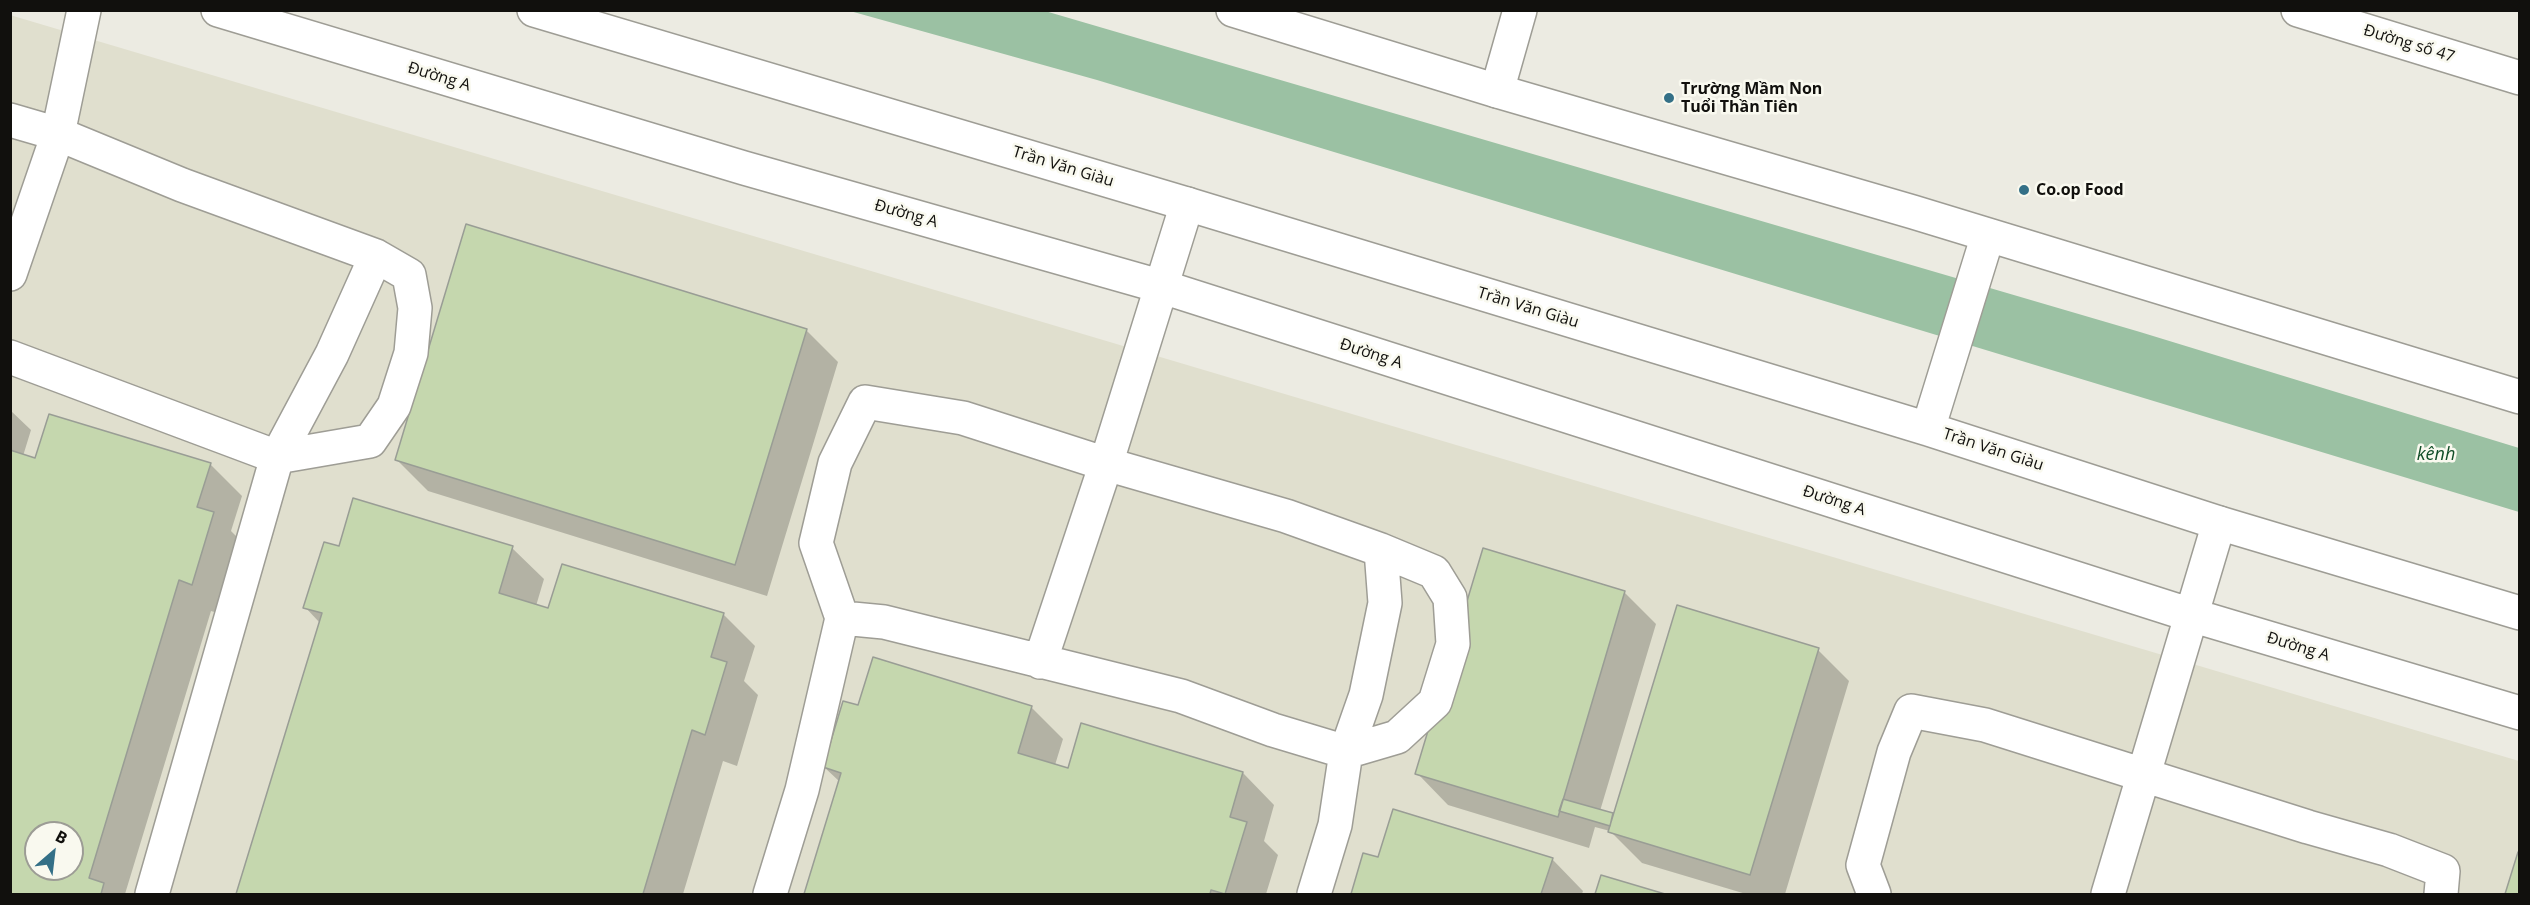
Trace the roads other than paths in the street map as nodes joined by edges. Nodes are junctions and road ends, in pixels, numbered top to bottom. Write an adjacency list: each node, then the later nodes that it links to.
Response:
1 (84, 10): 10 (main road)
2 (218, 10): 15 (main road, Đường A)
3 (534, 10): 11 (main road, Trần Văn Giàu)
4 (1233, 10): 8 (main road)
5 (1520, 10): 8 (main road)
6 (2298, 10): 7 (main road, Đường số 47)
7 (2520, 78)
8 (1497, 91): 12 (main road)
9 (10, 120): 10 (main road)
10 (58, 134): 13 (main road); 14 (main road)
11 (1187, 204): 15 (main road); 18 (main road, Trần Văn Giàu)
12 (1988, 235): 17 (main road); 18 (main road)
13 (376, 256): 19 (main road); 19 (main road)
14 (10, 274)
15 (1163, 287): 20 (main road); 24 (main road, Đường A)
16 (10, 357): 19 (main road)
17 (2520, 397)
18 (1928, 429): 21 (main road, Trần Văn Giàu)
19 (278, 457): 30 (main road)
20 (1106, 464): 22 (main road); 25 (main road); 26 (main road)
21 (2219, 523): 23 (main road, Trần Văn Giàu); 24 (main road)
22 (1381, 550): 28 (main road); 28 (main road)
23 (2520, 613)
24 (2191, 615): 27 (main road, Đường A); 29 (main road)
25 (842, 618): 26 (main road); 31 (main road)
26 (1040, 662): 28 (main road)
27 (2520, 713)
28 (1346, 752): 32 (main road)
29 (2143, 776): 33 (main road); 34 (main road); 35 (main road)
30 (152, 894)
31 (770, 894)
32 (1314, 894)
33 (1874, 894)
34 (2108, 894)
35 (2441, 894)

